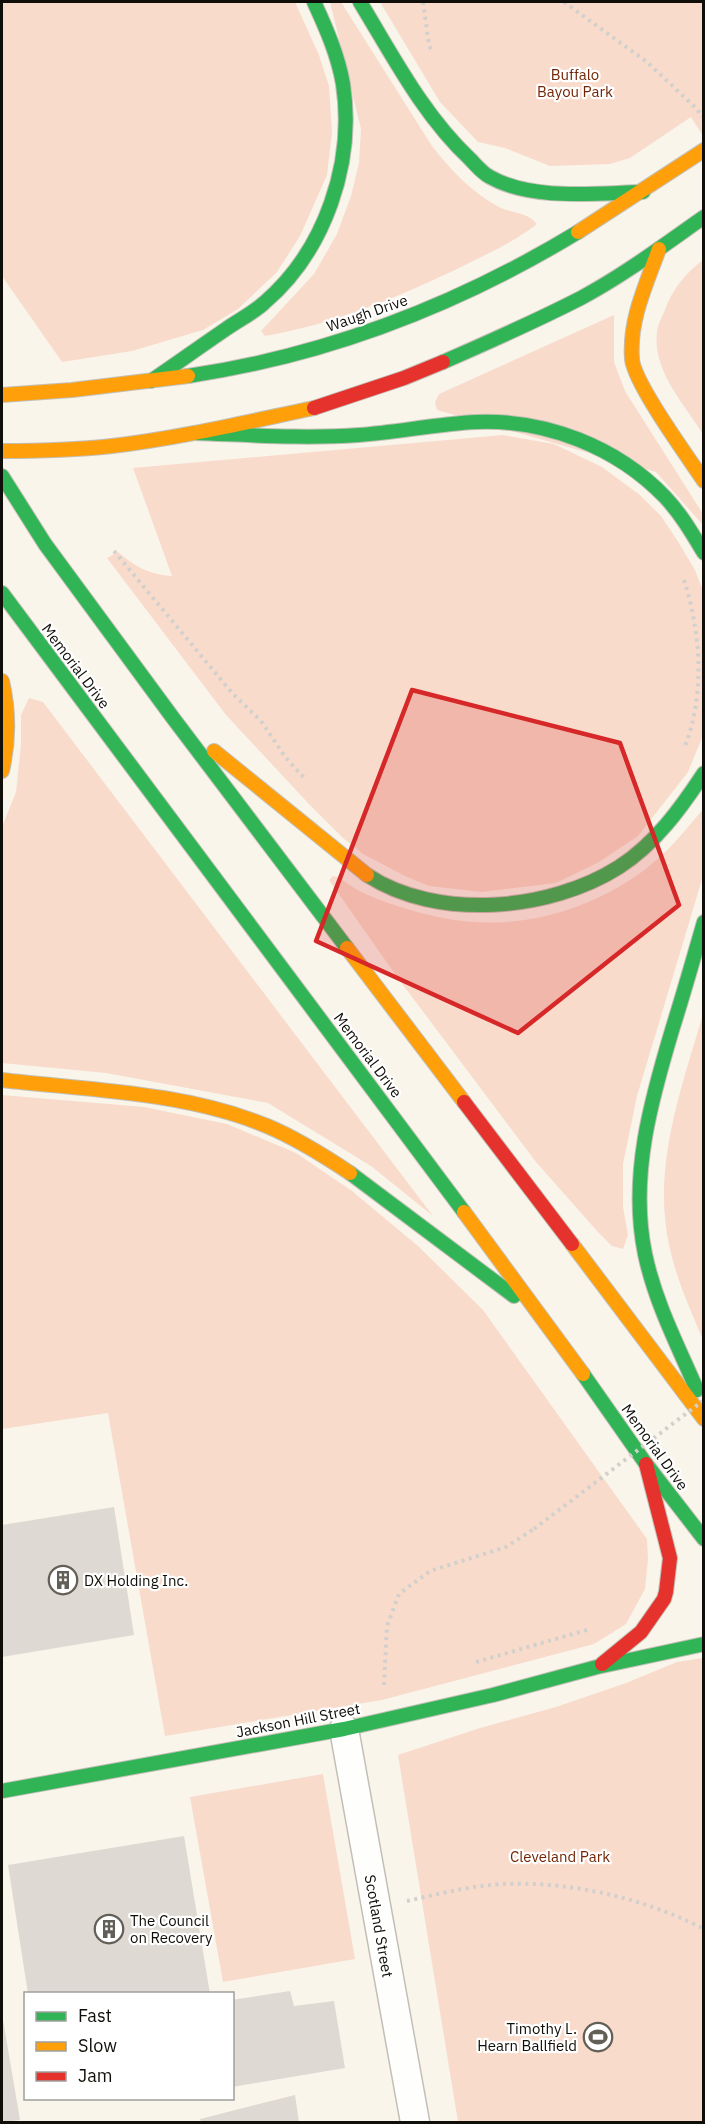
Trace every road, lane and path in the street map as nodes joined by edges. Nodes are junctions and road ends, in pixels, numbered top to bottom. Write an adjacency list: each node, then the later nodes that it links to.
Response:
1 (314, 2): 11 (main road)
2 (360, 2): 8 (main road)
3 (423, 2): 5 (path)
4 (564, 2): 6 (path)
5 (434, 56)
6 (704, 120)
7 (704, 150): 8 (main road, Waugh Drive)
8 (643, 192): 11 (main road, Waugh Drive)
9 (697, 221): 10 (main road)
10 (659, 249): 13 (main road); 16 (main road)
11 (151, 381): 12 (main road, Waugh Drive)
12 (2, 395)
13 (195, 433): 14 (main road); 18 (main road)
14 (2, 451)
15 (2, 476): 22 (main road)
16 (704, 481)
17 (114, 551): 26 (path)
18 (704, 554)
19 (682, 572): 23 (path)
20 (2, 593): 29 (main road, Memorial Drive)
21 (2, 681): 24 (main road)
22 (173, 717): 25 (main road); 32 (main road)
23 (682, 752)
24 (2, 771)
25 (704, 773)
26 (309, 784)
27 (704, 922): 31 (main road)
28 (2, 1080): 29 (main road)
29 (544, 1318): 33 (main road, Memorial Drive)
30 (704, 1400): 40 (path, bridge)
31 (704, 1405)
32 (704, 1419)
33 (646, 1464): 34 (main road, Memorial Drive); 38 (main road, Jackson Hill Street)
34 (704, 1539)
35 (601, 1626): 37 (path)
36 (704, 1644): 38 (main road, Jackson Hill Street)
37 (472, 1663)
38 (597, 1667): 41 (main road, Jackson Hill Street)
39 (395, 1681): 40 (path)
40 (385, 1684): 41 (path)
41 (386, 1718): 42 (main road, Jackson Hill Street)
42 (344, 1729): 43 (main road, Jackson Hill Street); 46 (street, Scotland Street)
43 (2, 1791)
44 (414, 1900): 45 (path)
45 (704, 1929)
46 (415, 2122)

